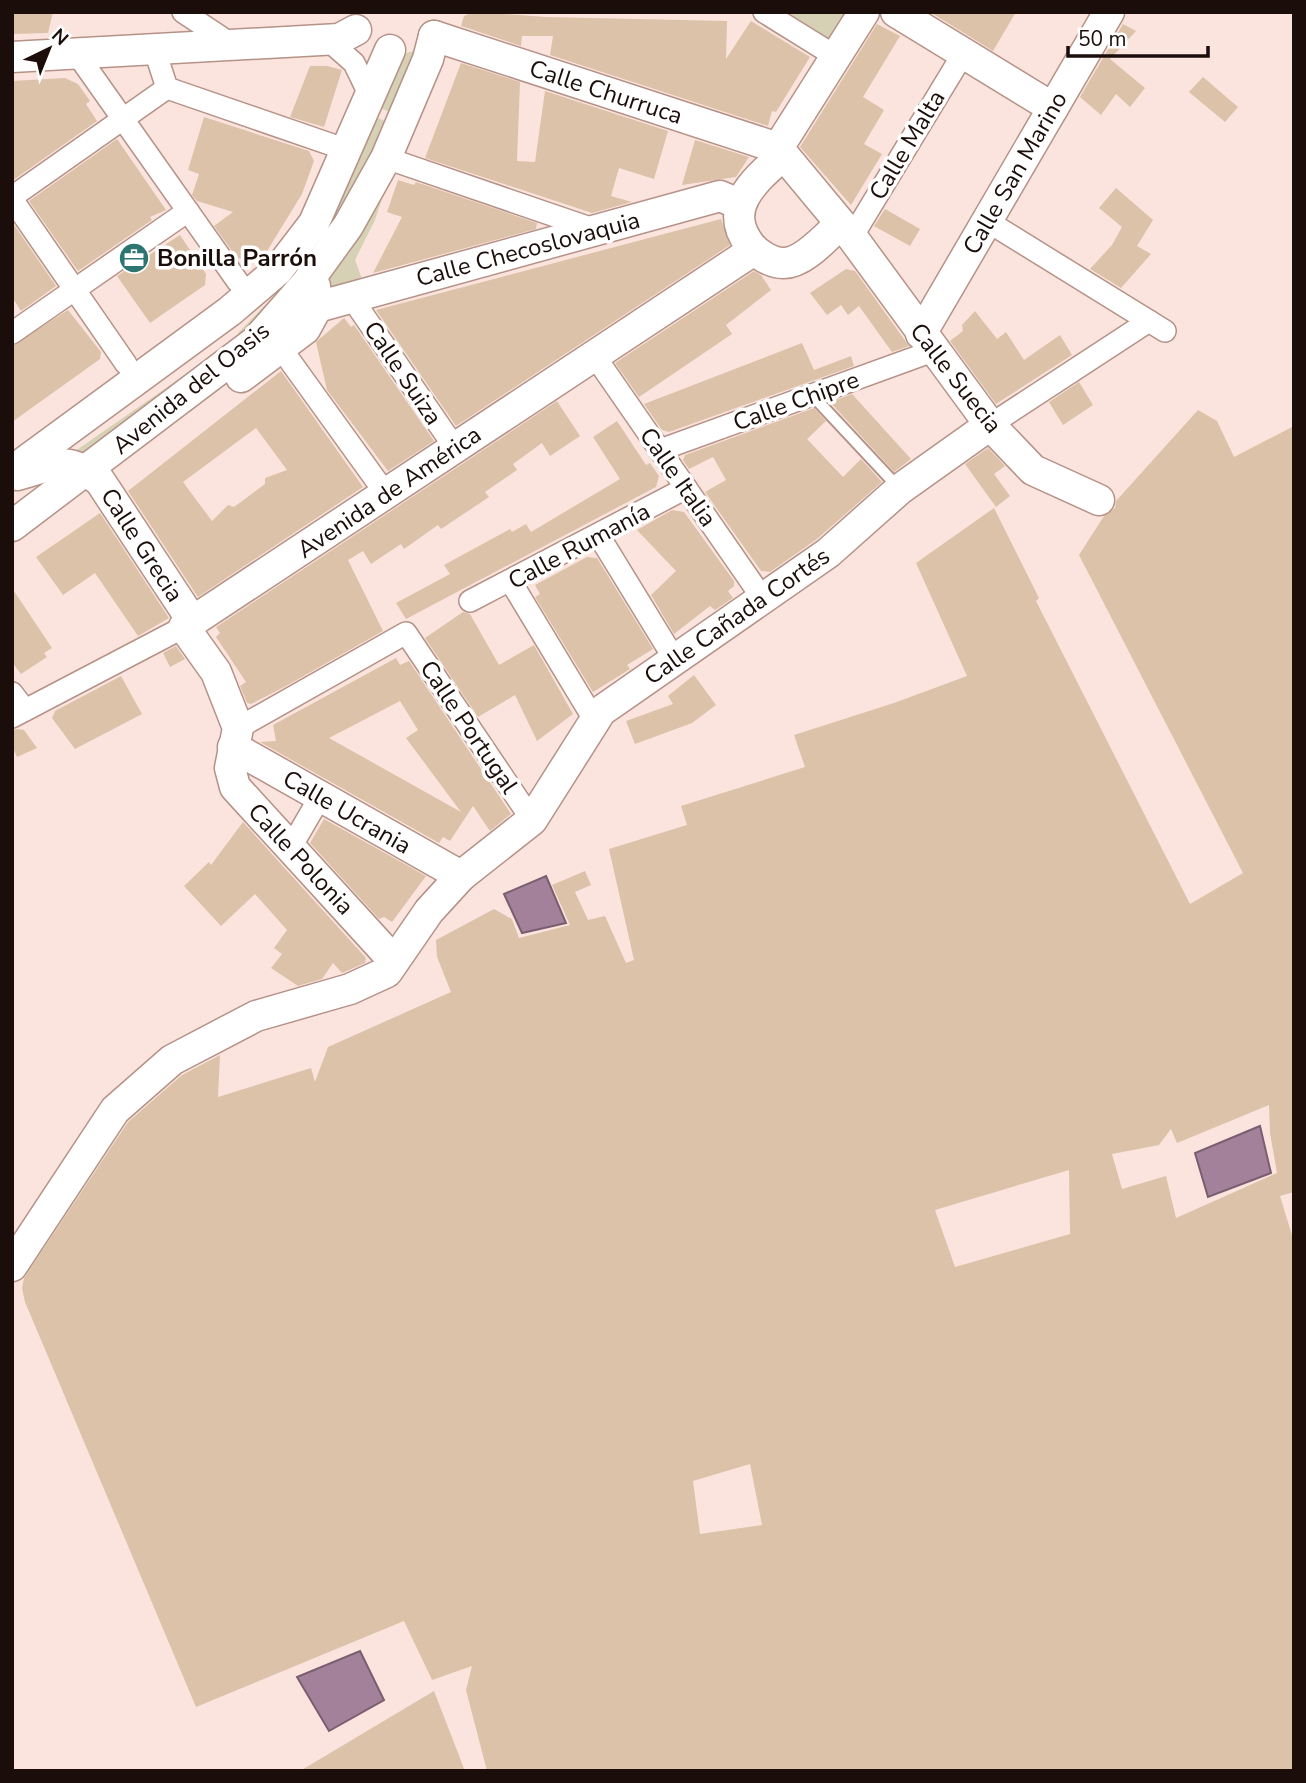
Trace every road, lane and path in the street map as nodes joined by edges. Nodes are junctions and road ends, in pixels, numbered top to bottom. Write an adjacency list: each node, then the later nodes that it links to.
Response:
1 (183, 12): 8 (street)
2 (764, 12): 13 (street)
3 (864, 12): 13 (street)
4 (896, 12): 12 (street)
5 (1109, 12): 17 (street, Calle San Marino)
6 (442, 24): 9 (street); 20 (street, Calle Churruca); 21 (street, Avenida del Oasis)
7 (344, 27): 8 (street); 9 (street); 16 (street)
8 (236, 47): 10 (street)
9 (390, 50): 16 (street, Avenida del Oasis)
10 (155, 51): 11 (street); 15 (street)
11 (77, 54): 14 (street); 18 (street)
12 (963, 54): 17 (street); 27 (street, Calle Malta)
13 (835, 56): 20 (street)
14 (12, 57)
15 (167, 88): 18 (street); 19 (street)
16 (371, 98): 19 (street, Avenida del Oasis)
17 (1053, 108): 25 (street, Calle San Marino)
18 (123, 119): 22 (street); 24 (street)
19 (347, 150): 29 (street, Avenida del Oasis)
20 (780, 152): 23 (street); 27 (street, Calle Suecia)
21 (386, 158): 26 (street); 30 (street, Avenida del Oasis)
22 (12, 198): 32 (street)
23 (739, 204): 26 (street, Calle Checoslovaquia); 28 (street)
24 (188, 211): 31 (street); 32 (street)
25 (987, 221): 36 (street, Calle San Marino); 41 (street, Calle Cañada Cortés)
26 (596, 230): 33 (street, Calle Checoslovaquia)
27 (846, 230): 28 (street); 36 (street, Calle Suecia)
28 (754, 250): 38 (street, Avenida de América)
29 (290, 254): 31 (street, Avenida del Oasis); 44 (street, Avenida del Oasis)
30 (314, 274): 34 (street); 37 (street, Avenida del Oasis)
31 (238, 282): 39 (street, Avenida del Oasis)
32 (74, 290): 35 (street); 39 (street)
33 (351, 297): 34 (street, Calle Checoslovaquia); 42 (street, Calle Suiza)
34 (317, 307): 37 (street)
35 (12, 333)
36 (927, 342): 40 (street, Calle Chipre); 41 (street, Calle Suecia)
37 (267, 344): 45 (street, Avenida del Oasis); 48 (street)
38 (594, 355): 42 (street, Avenida de América); 43 (street, Calle Italia)
39 (126, 363): 44 (street, Avenida del Oasis)
40 (812, 395): 43 (street, Calle Chipre); 47 (lane)
41 (990, 425): 47 (street, Calle Cañada Cortés); 49 (street, Calle Suecia)
42 (455, 448): 48 (street, Avenida de América)
43 (660, 450): 46 (street, Calle Italia)
44 (13, 456): 45 (street)
45 (94, 476): 50 (street, Avenida del Oasis); 53 (street, Avenida del Oasis); 57 (street, Calle Grecia)
46 (686, 488): 52 (street, Calle Rumanía); 55 (street, Calle Italia)
47 (900, 489): 55 (street, Calle Cañada Cortés)
48 (386, 494): 57 (street, Avenida de América)
49 (1099, 500)
50 (24, 510): 51 (street, Avenida del Oasis)
51 (12, 526)
52 (599, 536): 54 (street, Calle Rumanía); 58 (street)
53 (12, 545)
54 (511, 582): 56 (street, Calle Rumanía); 60 (street)
55 (763, 599): 58 (street, Calle Cañada Cortés)
56 (470, 601)
57 (189, 624): 59 (street, Avenida de América); 61 (street, Calle Grecia)
58 (675, 660): 60 (street, Calle Cañada Cortés)
59 (16, 707)
60 (595, 721): 63 (street, Calle Cañada Cortés)
61 (235, 737): 62 (street, Calle Ucrania); 63 (street, Calle Portugal); 64 (street, Calle Polonia)
62 (320, 797): 64 (street); 65 (street, Calle Ucrania)
63 (533, 820): 65 (street, Calle Cañada Cortés)
64 (291, 847): 66 (street, Calle Polonia)
65 (461, 876): 66 (street, Calle Cañada Cortés)
66 (391, 967): 67 (street)
67 (12, 1266)

